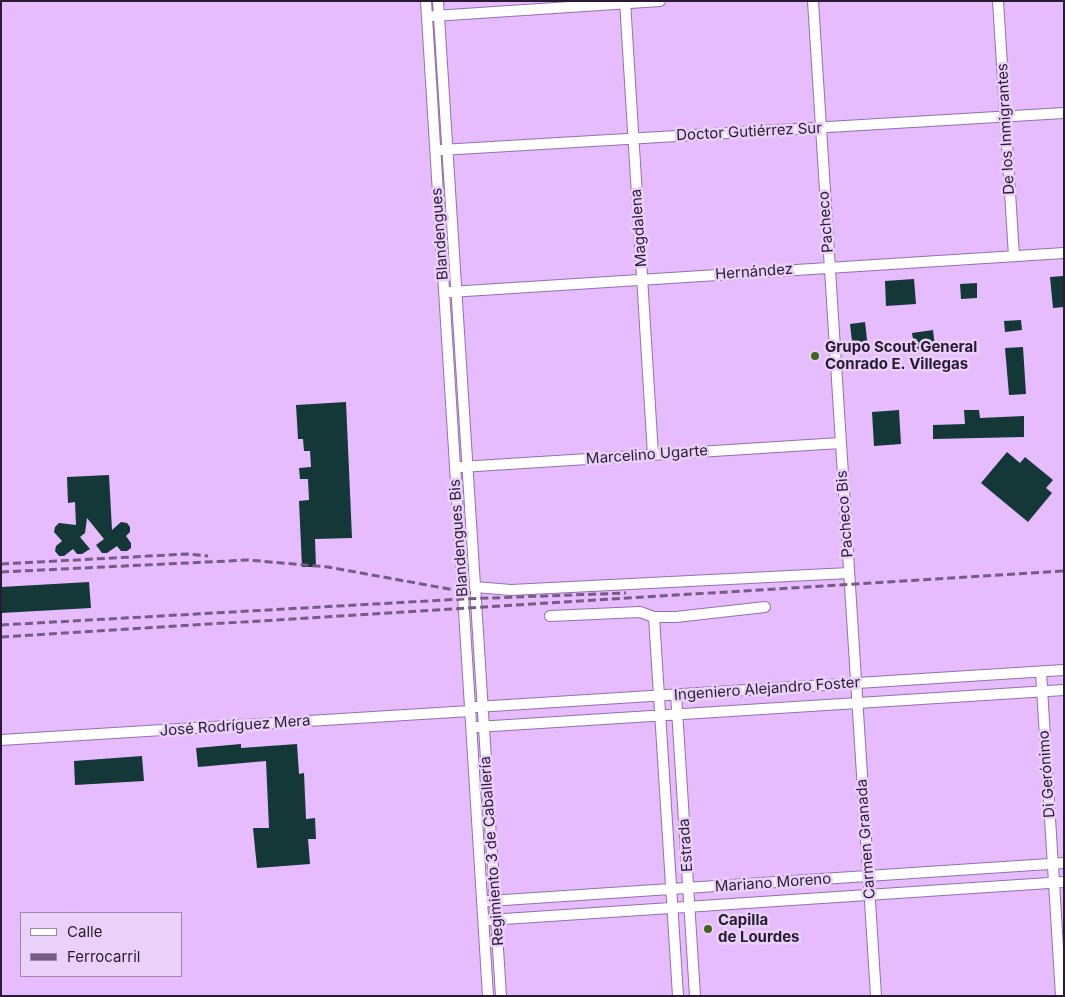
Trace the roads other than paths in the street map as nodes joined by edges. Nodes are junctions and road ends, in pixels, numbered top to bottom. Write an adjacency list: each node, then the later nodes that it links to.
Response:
1 (426, 1): 7 (street, Blandengues)
2 (438, 1): 8 (street, Blandengues)
3 (660, 1): 6 (street)
4 (813, 1): 11 (street, Pacheco)
5 (998, 1): 10 (street, De los Inmigrantes)
6 (625, 2): 8 (street); 12 (street, Magdalena)
7 (426, 16): 8 (street); 13 (street, Blandengues)
8 (439, 16): 14 (street, Blandengues)
9 (1064, 113): 10 (street, Doctor Gutiérrez Sur)
10 (1005, 117): 11 (street, Doctor Gutiérrez Sur); 16 (street, De los Inmigrantes)
11 (820, 128): 12 (street, Doctor Gutiérrez Sur); 17 (street, Pacheco)
12 (633, 139): 14 (street, Doctor Gutiérrez Sur); 18 (street, Magdalena)
13 (435, 150): 14 (street, Doctor Gutiérrez Sur); 20 (street, Blandengues)
14 (447, 150): 19 (street, Blandengues)
15 (1064, 253): 16 (street, Hernández)
16 (1014, 256): 17 (street, Hernández)
17 (829, 268): 18 (street, Hernández); 21 (street, Pacheco)
18 (642, 280): 19 (street, Hernández); 22 (street, Magdalena)
19 (456, 291): 20 (street, Hernández); 23 (street, Blandengues)
20 (444, 292): 24 (street, Blandengues)
21 (840, 443): 22 (street, Marcelino Ugarte); 25 (street, Pacheco Bis)
22 (653, 454): 23 (street, Marcelino Ugarte)
23 (467, 466): 24 (street, Marcelino Ugarte); 26 (street, Blandengues Bis)
24 (455, 467): 39 (street, Blandengues Bis)
25 (849, 573): 26 (street); 32 (street, Pacheco Bis)
26 (475, 587): 38 (street, Blandengues Bis)
27 (765, 607): 29 (street)
28 (550, 616): 29 (street)
29 (654, 617): 36 (street, Estrada)
30 (1064, 670): 31 (street, Ingeniero Alejandro Foster)
31 (1041, 672): 32 (street, Ingeniero Alejandro Foster); 34 (street, Di Gerónimo)
32 (856, 683): 35 (street, Ingeniero Alejandro Foster); 37 (street, Carmen Granada)
33 (1064, 690): 34 (street, Ingeniero Alejandro Foster)
34 (1042, 691): 37 (street, Ingeniero Alejandro Foster); 45 (street, Di Gerónimo)
35 (676, 694): 36 (street, Ingeniero Alejandro Foster); 40 (street, Estrada)
36 (657, 696): 38 (street, Ingeniero Alejandro Foster); 41 (street, Estrada)
37 (857, 703): 40 (street, Ingeniero Alejandro Foster); 46 (street, Carmen Granada)
38 (483, 707): 39 (street, Ingeniero Alejandro Foster); 42 (street, Regimiento 3 de Caballería)
39 (470, 709): 43 (street, Regimiento 3 de Caballería); 44 (street, José Rodríguez Mera)
40 (678, 715): 41 (street, Ingeniero Alejandro Foster); 48 (street, Estrada)
41 (659, 716): 42 (street, Ingeniero Alejandro Foster); 49 (street, Estrada)
42 (484, 727): 43 (street, Ingeniero Alejandro Foster); 51 (street, Regimiento 3 de Caballería)
43 (471, 728): 52 (street, Regimiento 3 de Caballería)
44 (1, 740)
45 (1058, 864): 46 (street, Mariano Moreno); 47 (street, Di Gerónimo)
46 (868, 876): 48 (street, Mariano Moreno); 50 (street, Carmen Granada)
47 (1059, 882): 50 (street, Mariano Moreno); 62 (street, Di Gerónimo)
48 (688, 888): 49 (street, Mariano Moreno); 53 (street, Estrada)
49 (671, 889): 51 (street, Mariano Moreno); 54 (street, Estrada)
50 (869, 895): 53 (street, Mariano Moreno); 61 (street, Carmen Granada)
51 (495, 901): 52 (street, Mariano Moreno); 55 (street, Regimiento 3 de Caballería)
52 (482, 902): 56 (street, Regimiento 3 de Caballería)
53 (690, 907): 54 (street, Mariano Moreno); 60 (street, Estrada)
54 (672, 908): 55 (street, Mariano Moreno); 59 (street, Estrada)
55 (496, 919): 56 (street, Mariano Moreno); 58 (street, Regimiento 3 de Caballería)
56 (483, 920): 57 (street, Regimiento 3 de Caballería)
57 (488, 996)
58 (501, 996)
59 (678, 996)
60 (695, 996)
61 (876, 996)
62 (1061, 996)

